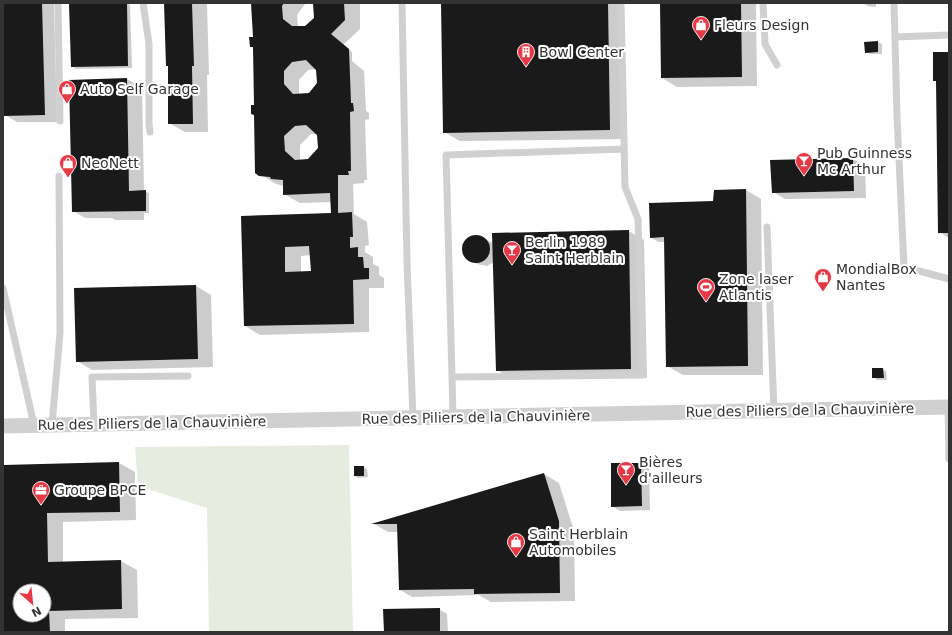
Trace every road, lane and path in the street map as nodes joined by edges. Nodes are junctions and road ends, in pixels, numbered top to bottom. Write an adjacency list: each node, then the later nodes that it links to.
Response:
1 (58, 3): 10 (lane)
2 (143, 3): 11 (lane)
3 (402, 3): 22 (lane)
4 (621, 3): 12 (lane)
5 (763, 3): 9 (lane)
6 (894, 3): 8 (lane)
7 (949, 34): 8 (lane)
8 (895, 36): 15 (lane)
9 (777, 65)
10 (60, 121)
11 (150, 132)
12 (624, 149): 18 (lane); 18 (lane)
13 (59, 176): 25 (lane)
14 (767, 227): 20 (lane)
15 (949, 279)
16 (3, 288): 24 (lane)
17 (188, 376): 23 (lane)
18 (452, 377): 21 (lane)
19 (948, 407): 20 (street, Rue des Piliers de la Chauvinière); 27 (lane)
20 (774, 411): 21 (street, Rue des Piliers de la Chauvinière)
21 (453, 417): 22 (street, Rue des Piliers de la Chauvinière)
22 (413, 418): 23 (street, Rue des Piliers de la Chauvinière)
23 (94, 424): 25 (street, Rue des Piliers de la Chauvinière)
24 (34, 425): 25 (street, Rue des Piliers de la Chauvinière); 26 (street, Rue des Piliers de la Chauvinière)
25 (52, 425)
26 (3, 426)
27 (949, 459)

